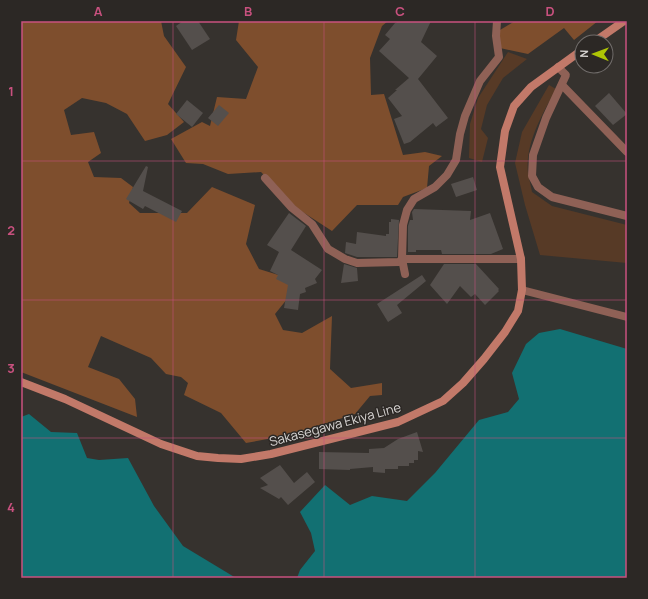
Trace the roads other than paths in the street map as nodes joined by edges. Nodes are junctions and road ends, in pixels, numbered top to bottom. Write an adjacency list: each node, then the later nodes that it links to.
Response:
1 (497, 21): 10 (street)
2 (624, 21): 3 (main road)
3 (605, 34)
4 (574, 56): 5 (main road, Sakasegawa Ekiya Line)
5 (558, 67): 6 (street); 11 (main road, Sakasegawa Ekiya Line)
6 (562, 85): 7 (street); 9 (street)
7 (627, 152)
8 (265, 178): 10 (street)
9 (627, 216)
10 (402, 259): 11 (street); 12 (street)
11 (521, 260): 13 (main road, Sakasegawa Ekiya Line)
12 (405, 274)
13 (522, 290): 14 (street); 15 (main road, Sakasegawa Ekiya Line)
14 (627, 317)
15 (21, 382)

